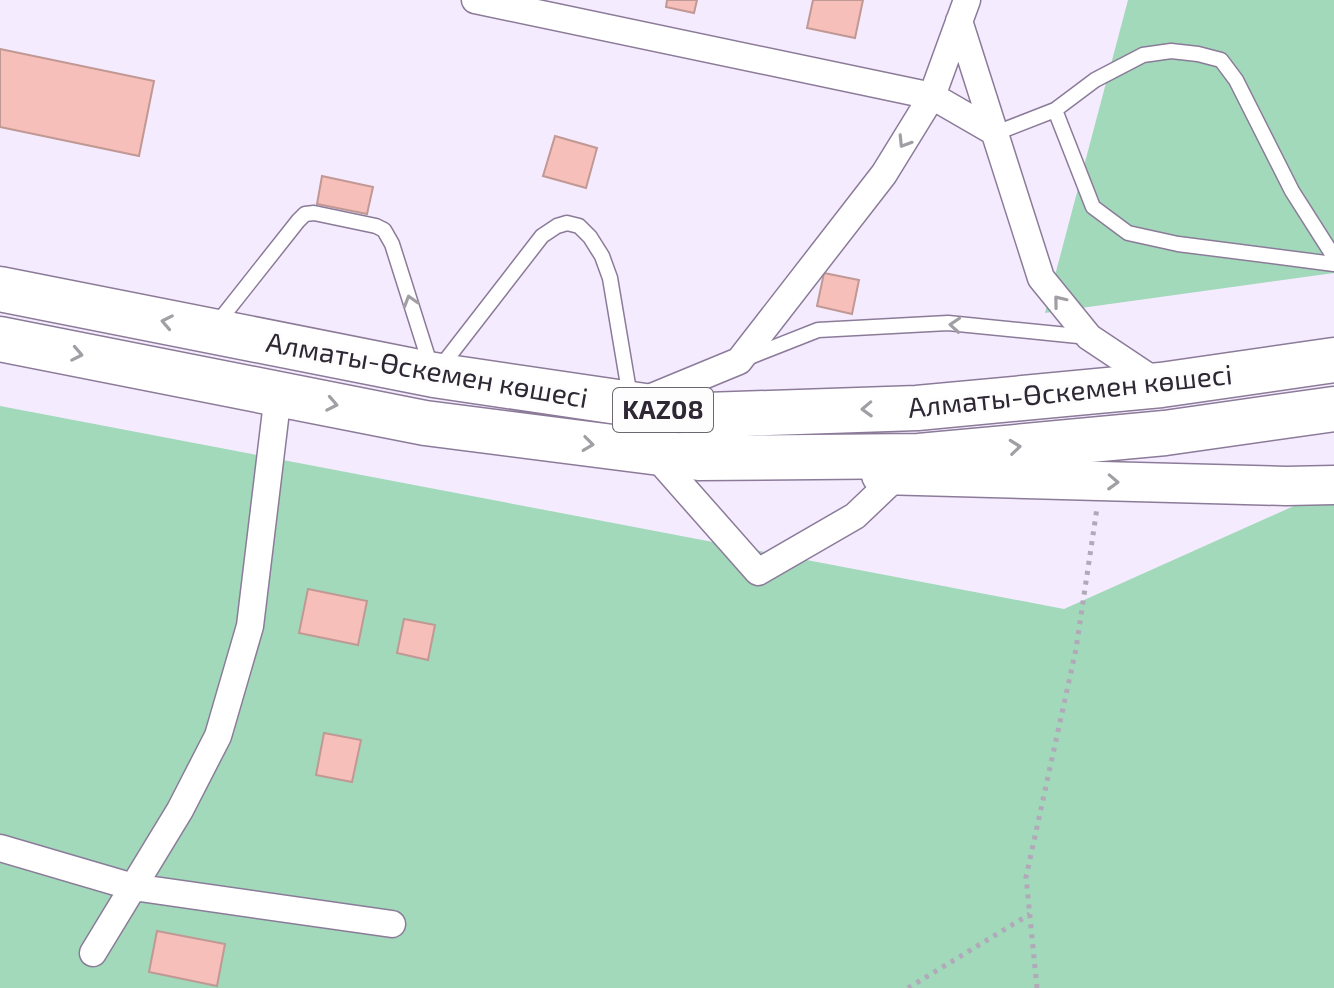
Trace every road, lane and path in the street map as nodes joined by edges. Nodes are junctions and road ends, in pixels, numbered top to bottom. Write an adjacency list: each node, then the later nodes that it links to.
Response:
1 (475, 0): 3 (street)
2 (963, 11): 3 (street); 5 (street)
3 (932, 96): 5 (street); 13 (street, one-way to 13)
4 (1055, 110): 5 (lane); 6 (lane); 7 (lane)
5 (996, 133): 10 (street, one-way to 5)
6 (1334, 257)
7 (1334, 264)
8 (17, 293): 9 (highway, Алматы-Өскемен көшесі / KAZ08, one-way to 8); 11 (highway)
9 (211, 331): 14 (highway, Алматы-Өскемен көшесі / KAZ08); 14 (lane, one-way to 9)
10 (1089, 337): 13 (lane, one-way to 13); 15 (street)
11 (12, 341): 16 (highway, Алматы-Өскемен көшесі / KAZ08, one-way to 16)
12 (1334, 360): 15 (highway, Алматы-Өскемен көшесі / KAZ08)
13 (739, 361): 17 (street)
14 (434, 375): 17 (highway, Алматы-Өскемен көшесі / KAZ08); 17 (lane)
15 (1161, 385): 17 (highway, Алматы-Өскемен көшесі / KAZ08, one-way to 17)
16 (278, 394): 19 (highway, Алматы-Өскемен көшесі / KAZ08, one-way to 19); 25 (street)
17 (631, 405)
18 (1334, 409): 20 (highway, Алматы-Өскемен көшесі / KAZ08, one-way to 18)
19 (652, 452): 20 (highway, Алматы-Өскемен көшесі / KAZ08); 21 (street)
20 (699, 458): 21 (main road)
21 (897, 476): 22 (main road)
22 (1101, 481): 23 (main road, one-way to 23); 26 (path)
23 (1334, 485)
24 (0, 848): 25 (street)
25 (133, 887): 27 (street); 28 (street)
26 (1030, 914): 29 (path); 30 (path)
27 (392, 924)
28 (93, 953)
29 (908, 988)
30 (1037, 988)

